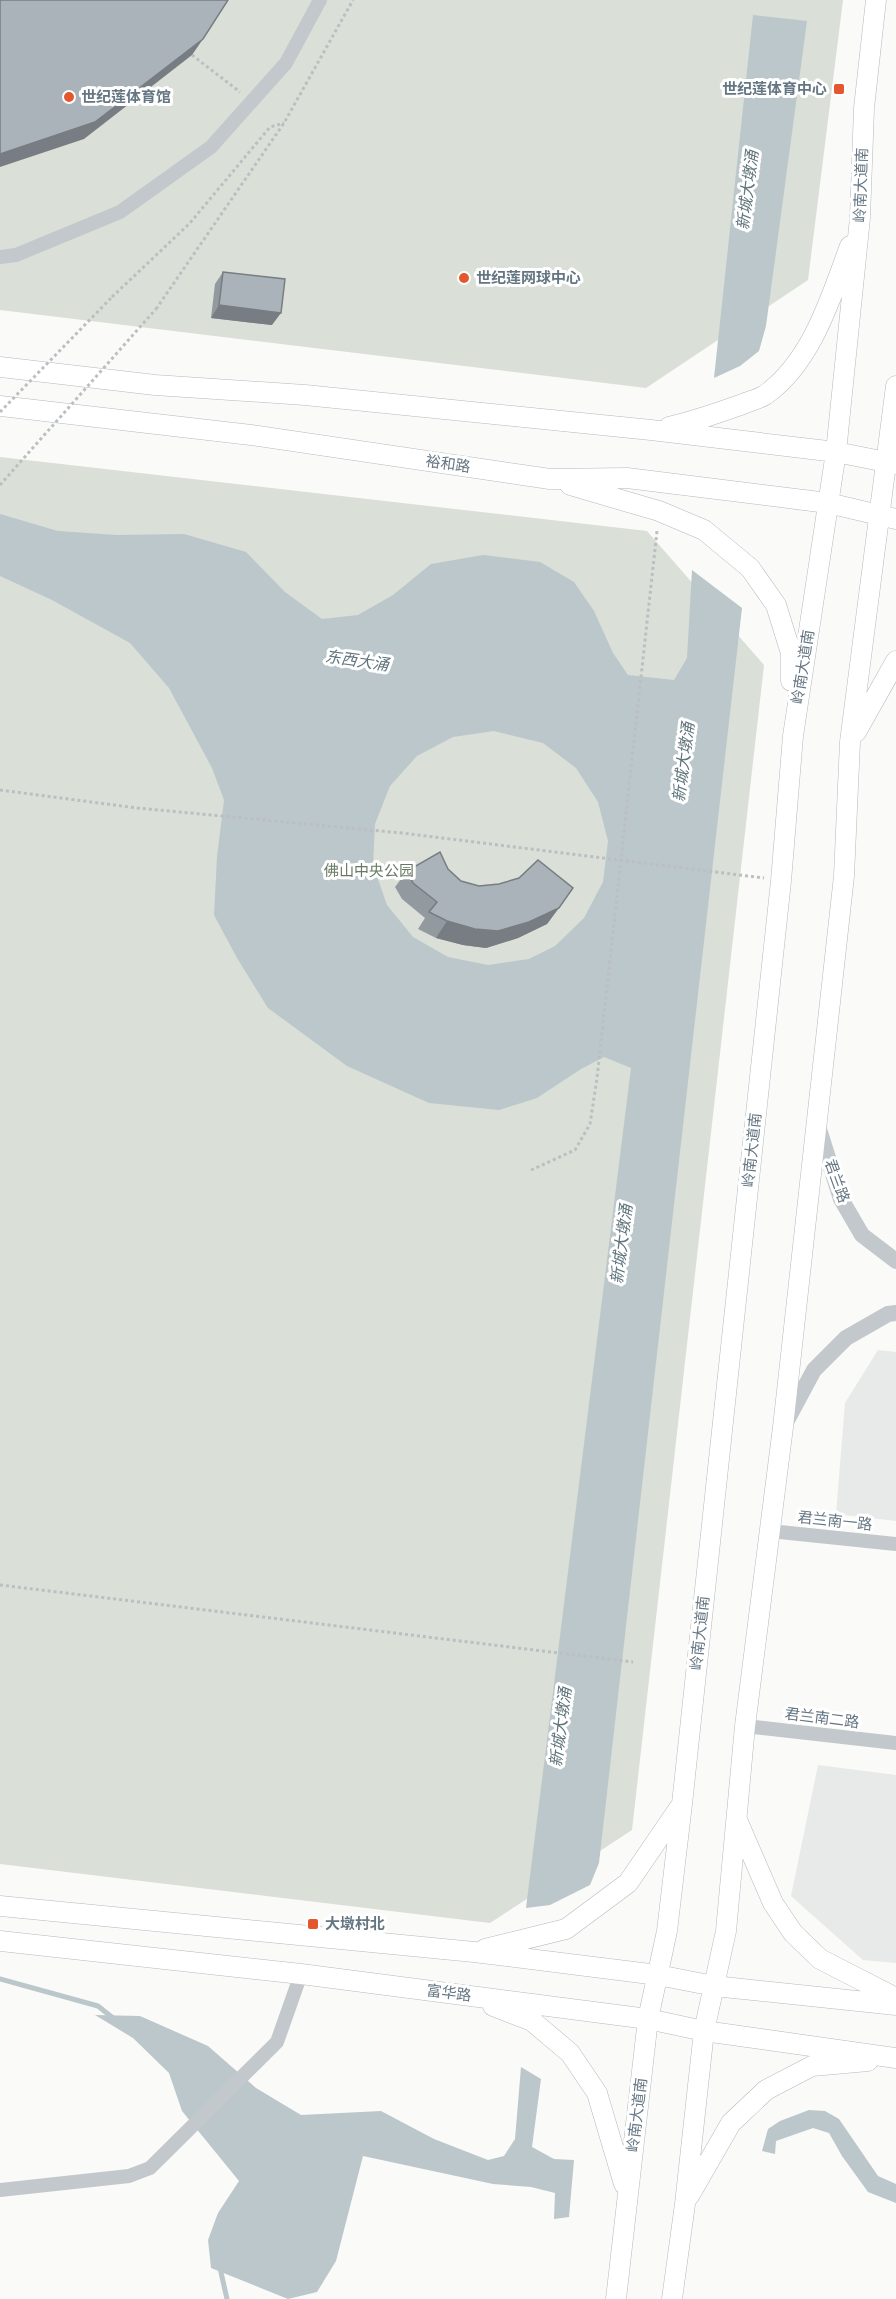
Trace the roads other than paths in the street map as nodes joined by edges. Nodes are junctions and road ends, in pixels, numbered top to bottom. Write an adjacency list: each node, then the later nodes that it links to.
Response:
1 (320, 0): 4 (street)
2 (876, 0): 3 (main road, 岭南大道南)
3 (860, 218): 8 (main road); 9 (main road, 岭南大道南)
4 (0, 257)
5 (0, 367): 8 (main road)
6 (896, 386): 10 (main road)
7 (0, 406): 11 (main road, 裕和路)
8 (651, 430): 9 (main road)
9 (836, 452): 10 (main road); 12 (main road, 岭南大道南)
10 (891, 463): 13 (main road)
11 (550, 479): 12 (main road, 裕和路); 15 (main road)
12 (828, 503): 13 (main road, 裕和路); 15 (main road, 岭南大道南)
13 (888, 518): 16 (main road)
14 (896, 661): 16 (main road)
15 (793, 736): 25 (main road, 岭南大道南)
16 (850, 742): 17 (main road)
17 (816, 1118): 18 (street, 君兰路); 20 (main road)
18 (896, 1261)
19 (896, 1314): 20 (street)
20 (783, 1427): 21 (main road)
21 (770, 1531): 22 (street, 君兰南一路); 23 (main road)
22 (896, 1545)
23 (745, 1726): 24 (street, 君兰南二路); 26 (main road)
24 (896, 1743)
25 (682, 1804): 29 (main road); 31 (main road, 岭南大道南)
26 (736, 1817): 32 (main road); 34 (main road)
27 (0, 1906): 29 (main road)
28 (0, 1941): 30 (main road, 富华路)
29 (474, 1952): 31 (main road)
30 (301, 1974): 33 (main road, 富华路); 39 (street)
31 (658, 1975): 32 (main road); 36 (main road, 岭南大道南)
32 (714, 1986): 35 (main road); 37 (main road)
33 (465, 1995): 36 (main road, 富华路); 40 (main road)
34 (896, 1998)
35 (896, 2005)
36 (648, 2019): 37 (main road, 富华路); 40 (main road, 岭南大道南)
37 (704, 2031): 38 (main road, 富华路); 41 (main road)
38 (896, 2058): 41 (main road)
39 (0, 2190)
40 (627, 2195): 42 (main road, 岭南大道南)
41 (685, 2204): 43 (main road)
42 (616, 2299)
43 (672, 2299)

